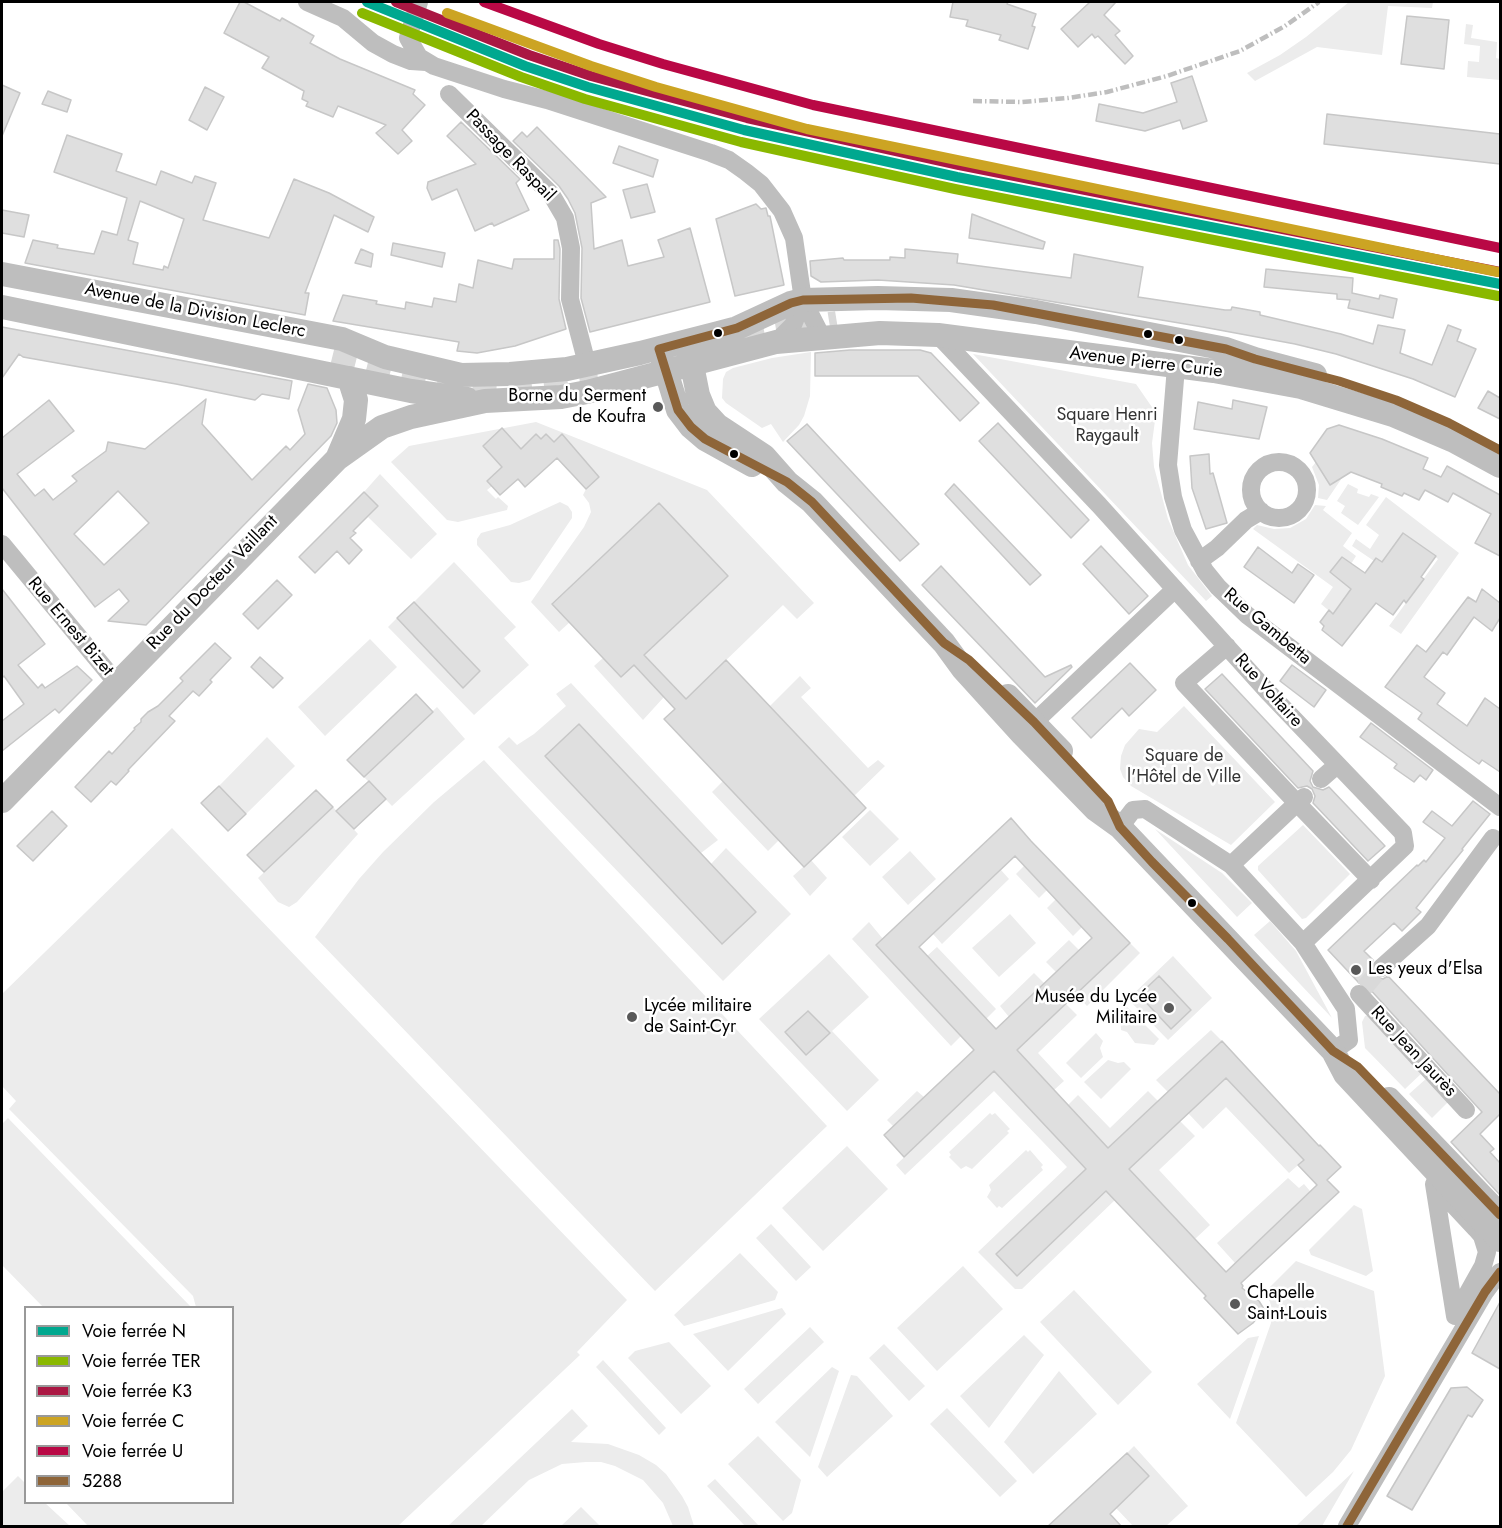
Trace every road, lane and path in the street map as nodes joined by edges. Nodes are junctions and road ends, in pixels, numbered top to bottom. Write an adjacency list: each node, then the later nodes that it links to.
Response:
1 (307, 2): 3 (street)
2 (419, 2): 3 (street)
3 (428, 63): 8 (street)
4 (449, 94): 18 (street, Passage Raspail)
5 (2, 274): 17 (main road, Avenue de la Division Leclerc)
6 (2, 284): 12 (main road, Avenue de la Division Leclerc)
7 (2, 293): 12 (main road, Avenue de la Division Leclerc)
8 (803, 300): 10 (main road, Avenue Pierre Curie); 11 (street); 14 (street); 16 (main road, Avenue Pierre Curie)
9 (2, 307): 12 (main road, Avenue de la Division Leclerc)
10 (1042, 320): 11 (main road); 26 (main road)
11 (832, 325): 13 (main road, Avenue Pierre Curie); 14 (main road, Avenue Pierre Curie); 20 (main road)
12 (136, 327): 23 (main road, Avenue de la Division Leclerc)
13 (938, 335): 19 (main road, Avenue Pierre Curie); 33 (street, Rue Voltaire)
14 (776, 342): 16 (main road, Avenue Pierre Curie)
15 (659, 349): 16 (main road, Avenue Pierre Curie); 18 (main road, Avenue de la Division Leclerc); 21 (main road)
16 (689, 353): 21 (main road, Avenue Pierre Curie); 29 (main road)
17 (385, 357): 18 (main road, Avenue de la Division Leclerc); 22 (main road)
18 (587, 364)
19 (1176, 368): 20 (main road, Avenue Pierre Curie); 32 (street, Rue Gambetta)
20 (1214, 371): 28 (main road, Avenue Pierre Curie)
21 (666, 372): 24 (main road); 29 (main road)
22 (377, 383): 23 (main road); 24 (main road); 25 (main road)
23 (353, 389): 27 (main road)
24 (485, 400): 25 (main road)
25 (382, 427): 27 (main road, Rue du Docteur Vaillant)
26 (1500, 450)
27 (337, 459): 35 (main road, Rue du Docteur Vaillant)
28 (1500, 466)
29 (787, 482): 36 (main road)
30 (1261, 511): 32 (street)
31 (2, 544): 35 (street, Rue Ernest Bizet)
32 (1199, 561): 41 (street, Rue Gambetta)
33 (1175, 589): 34 (street, Rue Voltaire); 36 (street)
34 (1227, 646): 37 (street, Rue Voltaire); 39 (street)
35 (116, 682): 40 (main road, Rue du Docteur Vaillant)
36 (1028, 728): 42 (main road)
37 (1337, 765): 38 (street); 45 (street, Rue Voltaire)
38 (1321, 779)
39 (1300, 800): 44 (street); 45 (street)
40 (2, 801)
41 (1500, 807)
42 (1120, 827): 44 (street); 49 (main road)
43 (1493, 838): 47 (street)
44 (1231, 865): 46 (street)
45 (1371, 880): 46 (street, Rue Voltaire)
46 (1303, 943): 48 (street)
47 (1381, 968)
48 (1346, 1009): 49 (street); 50 (street, Rue Jean Jaurès)
49 (1333, 1051): 51 (main road); 52 (main road)
50 (1466, 1110)
51 (1500, 1215)
52 (1500, 1240)
53 (1500, 1272): 55 (street)
54 (1455, 1316): 54 (street)
55 (1347, 1527)

